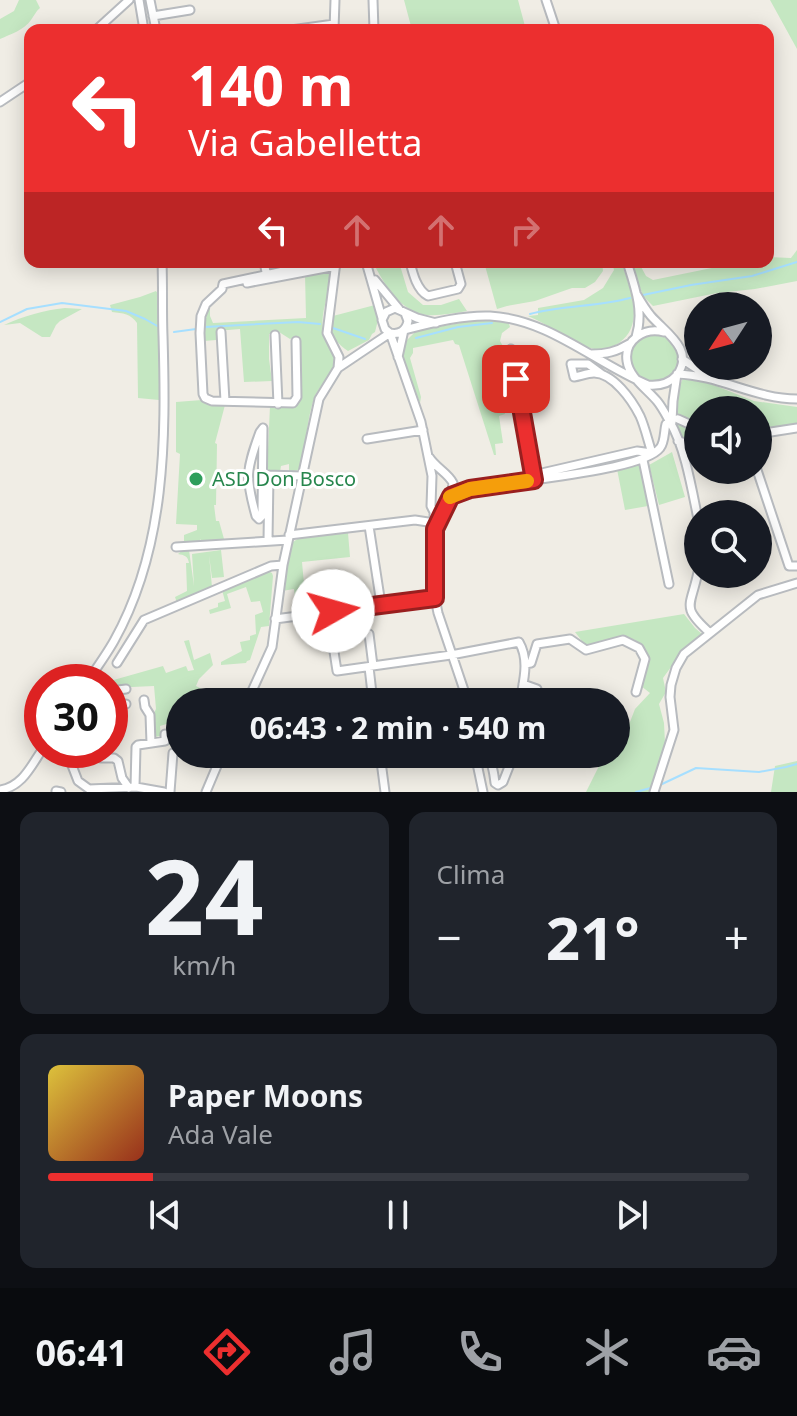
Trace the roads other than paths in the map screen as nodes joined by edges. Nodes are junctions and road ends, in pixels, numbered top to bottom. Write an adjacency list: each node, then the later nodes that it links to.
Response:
1 (129, 0): 9 (street)
2 (139, 0): 10 (street)
3 (150, 0): 8 (street)
4 (335, 0): 12 (street)
5 (373, 0): 13 (street)
6 (546, 0): 14 (street)
7 (190, 10): 8 (street)
8 (153, 16): 11 (street)
9 (103, 24)
10 (143, 24)
11 (155, 24)
12 (334, 24)
13 (374, 24)
14 (554, 24)
15 (24, 86): 16 (street)
16 (0, 102)
17 (162, 268): 100 (street)
18 (265, 268): 27 (street)
19 (300, 268): 27 (street)
20 (313, 268): 27 (street)
21 (335, 268): 38 (street)
22 (368, 268): 26 (street)
23 (412, 268): 24 (street)
24 (457, 268)
25 (629, 268): 28 (street)
26 (371, 274): 29 (street); 30 (street)
27 (267, 276): 55 (street)
28 (637, 295): 36 (street); 39 (street)
29 (402, 311): 30 (street); 31 (street); 33 (street)
30 (382, 321): 35 (street); 42 (street)
31 (436, 323): 32 (street); 45 (street)
32 (415, 328): 33 (street); 41 (street)
33 (404, 330): 35 (street); 41 (street)
34 (221, 332): 55 (street)
35 (390, 333): 42 (street); 46 (street)
36 (667, 333): 39 (street); 47 (street)
37 (275, 335): 56 (street)
38 (330, 338): 44 (street); 48 (street)
39 (633, 340): 45 (street); 53 (street)
40 (296, 341): 56 (street)
41 (401, 342): 46 (street)
42 (373, 343): 44 (street); 46 (street)
43 (511, 349): 71 (street)
44 (357, 354): 48 (street)
45 (589, 354): 53 (street)
46 (397, 356): 60 (street)
47 (682, 359): 49 (street)
48 (338, 368): 69 (street)
49 (677, 374): 51 (street); 53 (street); 57 (street)
50 (603, 375): 65 (street)
51 (684, 375)
52 (717, 380): 54 (street)
53 (640, 382): 57 (street)
54 (797, 399)
55 (225, 401): 56 (street)
56 (278, 404)
57 (672, 422): 58 (street); 63 (street); 65 (street)
58 (684, 425)
59 (797, 428): 61 (street)
60 (423, 430): 62 (street); 66 (street)
61 (772, 432)
62 (367, 439)
63 (678, 441): 64 (street); 76 (street)
64 (684, 442)
65 (652, 453): 67 (street); 71 (street)
66 (427, 454): 70 (street); 72 (street)
67 (643, 460): 71 (street); 88 (street)
68 (266, 475): 68 (street); 69 (street); 83 (street)
69 (303, 476): 82 (street)
70 (449, 477): 72 (street); 74 (street); 75 (street)
71 (534, 477): 74 (street)
72 (433, 482): 77 (street)
73 (762, 484): 86 (street)
74 (470, 489): 75 (street)
75 (451, 496): 78 (street)
76 (693, 500)
77 (432, 509): 78 (street); 79 (street); 81 (street)
78 (443, 511): 81 (street)
79 (418, 520): 80 (street); 81 (street)
80 (369, 526): 82 (street); 92 (street)
81 (435, 529): 91 (street)
82 (289, 537): 83 (street); 85 (street)
83 (268, 541): 84 (street)
84 (176, 547)
85 (283, 565): 94 (street); 99 (street)
86 (797, 566)
87 (797, 583): 95 (street)
88 (669, 584)
89 (693, 588): 95 (street)
90 (331, 590): 93 (street)
91 (435, 598): 92 (street); 98 (street)
92 (381, 604): 93 (street)
93 (333, 611): 94 (street)
94 (275, 619): 104 (street)
95 (710, 633): 133 (street)
96 (369, 634): 102 (street)
97 (332, 639): 102 (street)
98 (451, 655): 101 (street); 102 (street); 106 (street)
99 (117, 663)
100 (99, 664)
101 (525, 664): 103 (street); 109 (street)
102 (371, 667): 105 (street)
103 (523, 684): 107 (street); 108 (street)
104 (254, 688)
105 (372, 688)
106 (463, 688)
107 (522, 688)
108 (534, 688)
109 (636, 692)
110 (144, 700): 112 (street)
111 (165, 734): 112 (street)
112 (151, 743): 124 (street)
113 (138, 753): 124 (street)
114 (29, 768): 126 (street)
115 (73, 768): 124 (street)
116 (120, 768): 124 (street)
117 (172, 768): 129 (street)
118 (216, 768): 130 (street)
119 (382, 768): 131 (street)
120 (478, 768): 132 (street)
121 (492, 768): 125 (street)
122 (508, 768): 125 (street)
123 (155, 778): 127 (street)
124 (134, 788): 127 (street)
125 (499, 788)
126 (0, 790)
127 (154, 790): 128 (street)
128 (164, 792)
129 (170, 792)
130 (206, 792)
131 (385, 792)
132 (483, 792)
133 (654, 792)

